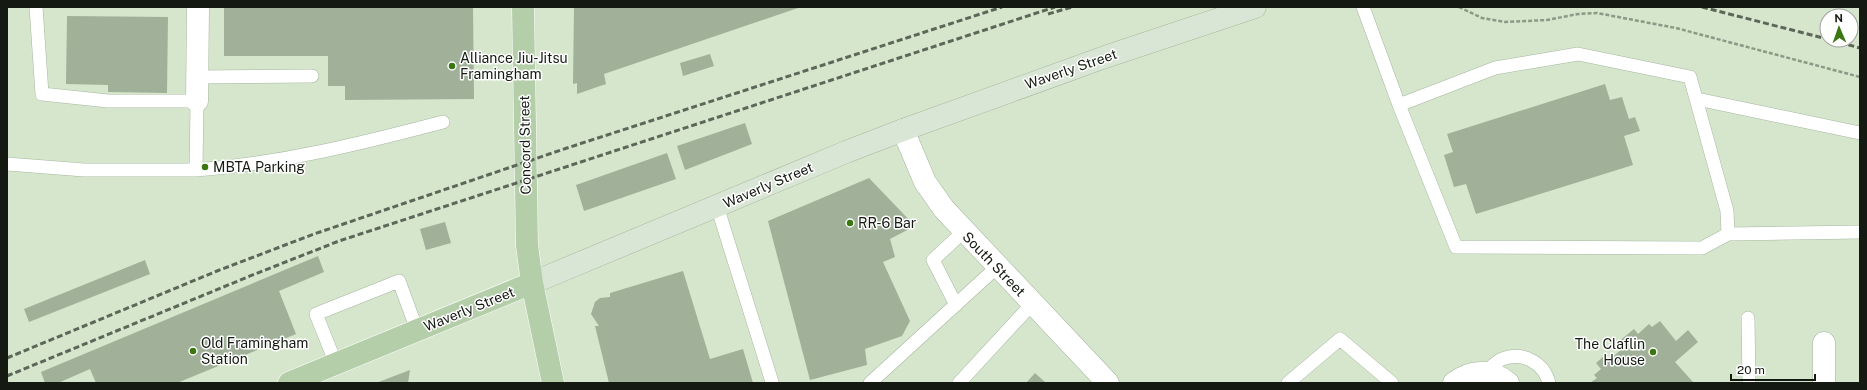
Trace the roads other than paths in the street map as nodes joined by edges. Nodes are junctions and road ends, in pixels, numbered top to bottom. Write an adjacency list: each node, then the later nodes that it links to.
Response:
1 (36, 7): 9 (lane)
2 (198, 7): 7 (street)
3 (523, 7): 21 (main road, Concord Street)
4 (1255, 7): 12 (main road, Waverly Street)
5 (1363, 7): 10 (lane)
6 (312, 76): 7 (lane)
7 (197, 77): 9 (street)
8 (1697, 99): 10 (lane); 13 (lane); 19 (lane)
9 (197, 101): 15 (lane)
10 (1399, 105): 19 (lane)
11 (443, 122): 15 (lane)
12 (903, 130): 16 (main road, Waverly Street); 17 (street, South Street)
13 (1860, 132)
14 (7, 164): 15 (lane)
15 (196, 170)
16 (717, 206): 21 (main road, Waverly Street); 29 (lane)
17 (963, 232): 20 (street, South Street); 23 (lane)
18 (1860, 232): 19 (lane)
19 (1728, 234)
20 (997, 267): 22 (street, South Street); 23 (lane)
21 (532, 283): 25 (main road, Waverly Street); 31 (main road, Concord Street)
22 (1032, 304): 33 (lane); 34 (street, South Street)
23 (956, 305): 32 (lane)
24 (1748, 318): 40 (lane)
25 (417, 330): 27 (main road, Waverly Street); 27 (lane)
26 (1824, 343): 41 (street)
27 (336, 364): 30 (main road, Waverly Street)
28 (1485, 372): 37 (street); 38 (street); 39 (lane)
29 (772, 382)
30 (289, 383)
31 (553, 383)
32 (870, 383)
33 (959, 383)
34 (1108, 383)
35 (1288, 383): 36 (lane)
36 (1392, 383)
37 (1454, 383)
38 (1508, 383)
39 (1550, 383)
40 (1749, 383)
41 (1824, 383)

